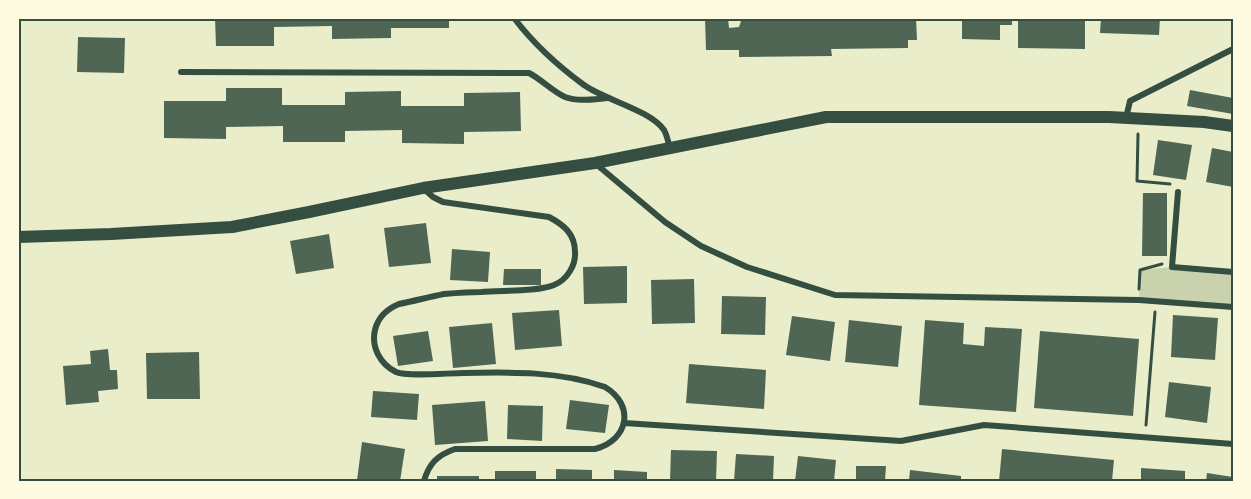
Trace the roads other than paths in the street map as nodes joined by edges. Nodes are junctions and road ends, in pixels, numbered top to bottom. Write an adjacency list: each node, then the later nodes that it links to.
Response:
1 (514, 18): 4 (street)
2 (1233, 49): 5 (street)
3 (181, 72): 4 (street)
4 (608, 98): 7 (street)
5 (1126, 118): 6 (main road); 7 (main road)
6 (1233, 126)
7 (670, 148): 8 (main road)
8 (595, 163): 9 (main road); 13 (street)
9 (423, 188): 11 (main road); 14 (street)
10 (1178, 192): 12 (street)
11 (18, 237)
12 (1233, 272)
13 (1233, 307)
14 (624, 423): 15 (street); 16 (street)
15 (1233, 444)
16 (424, 481)

